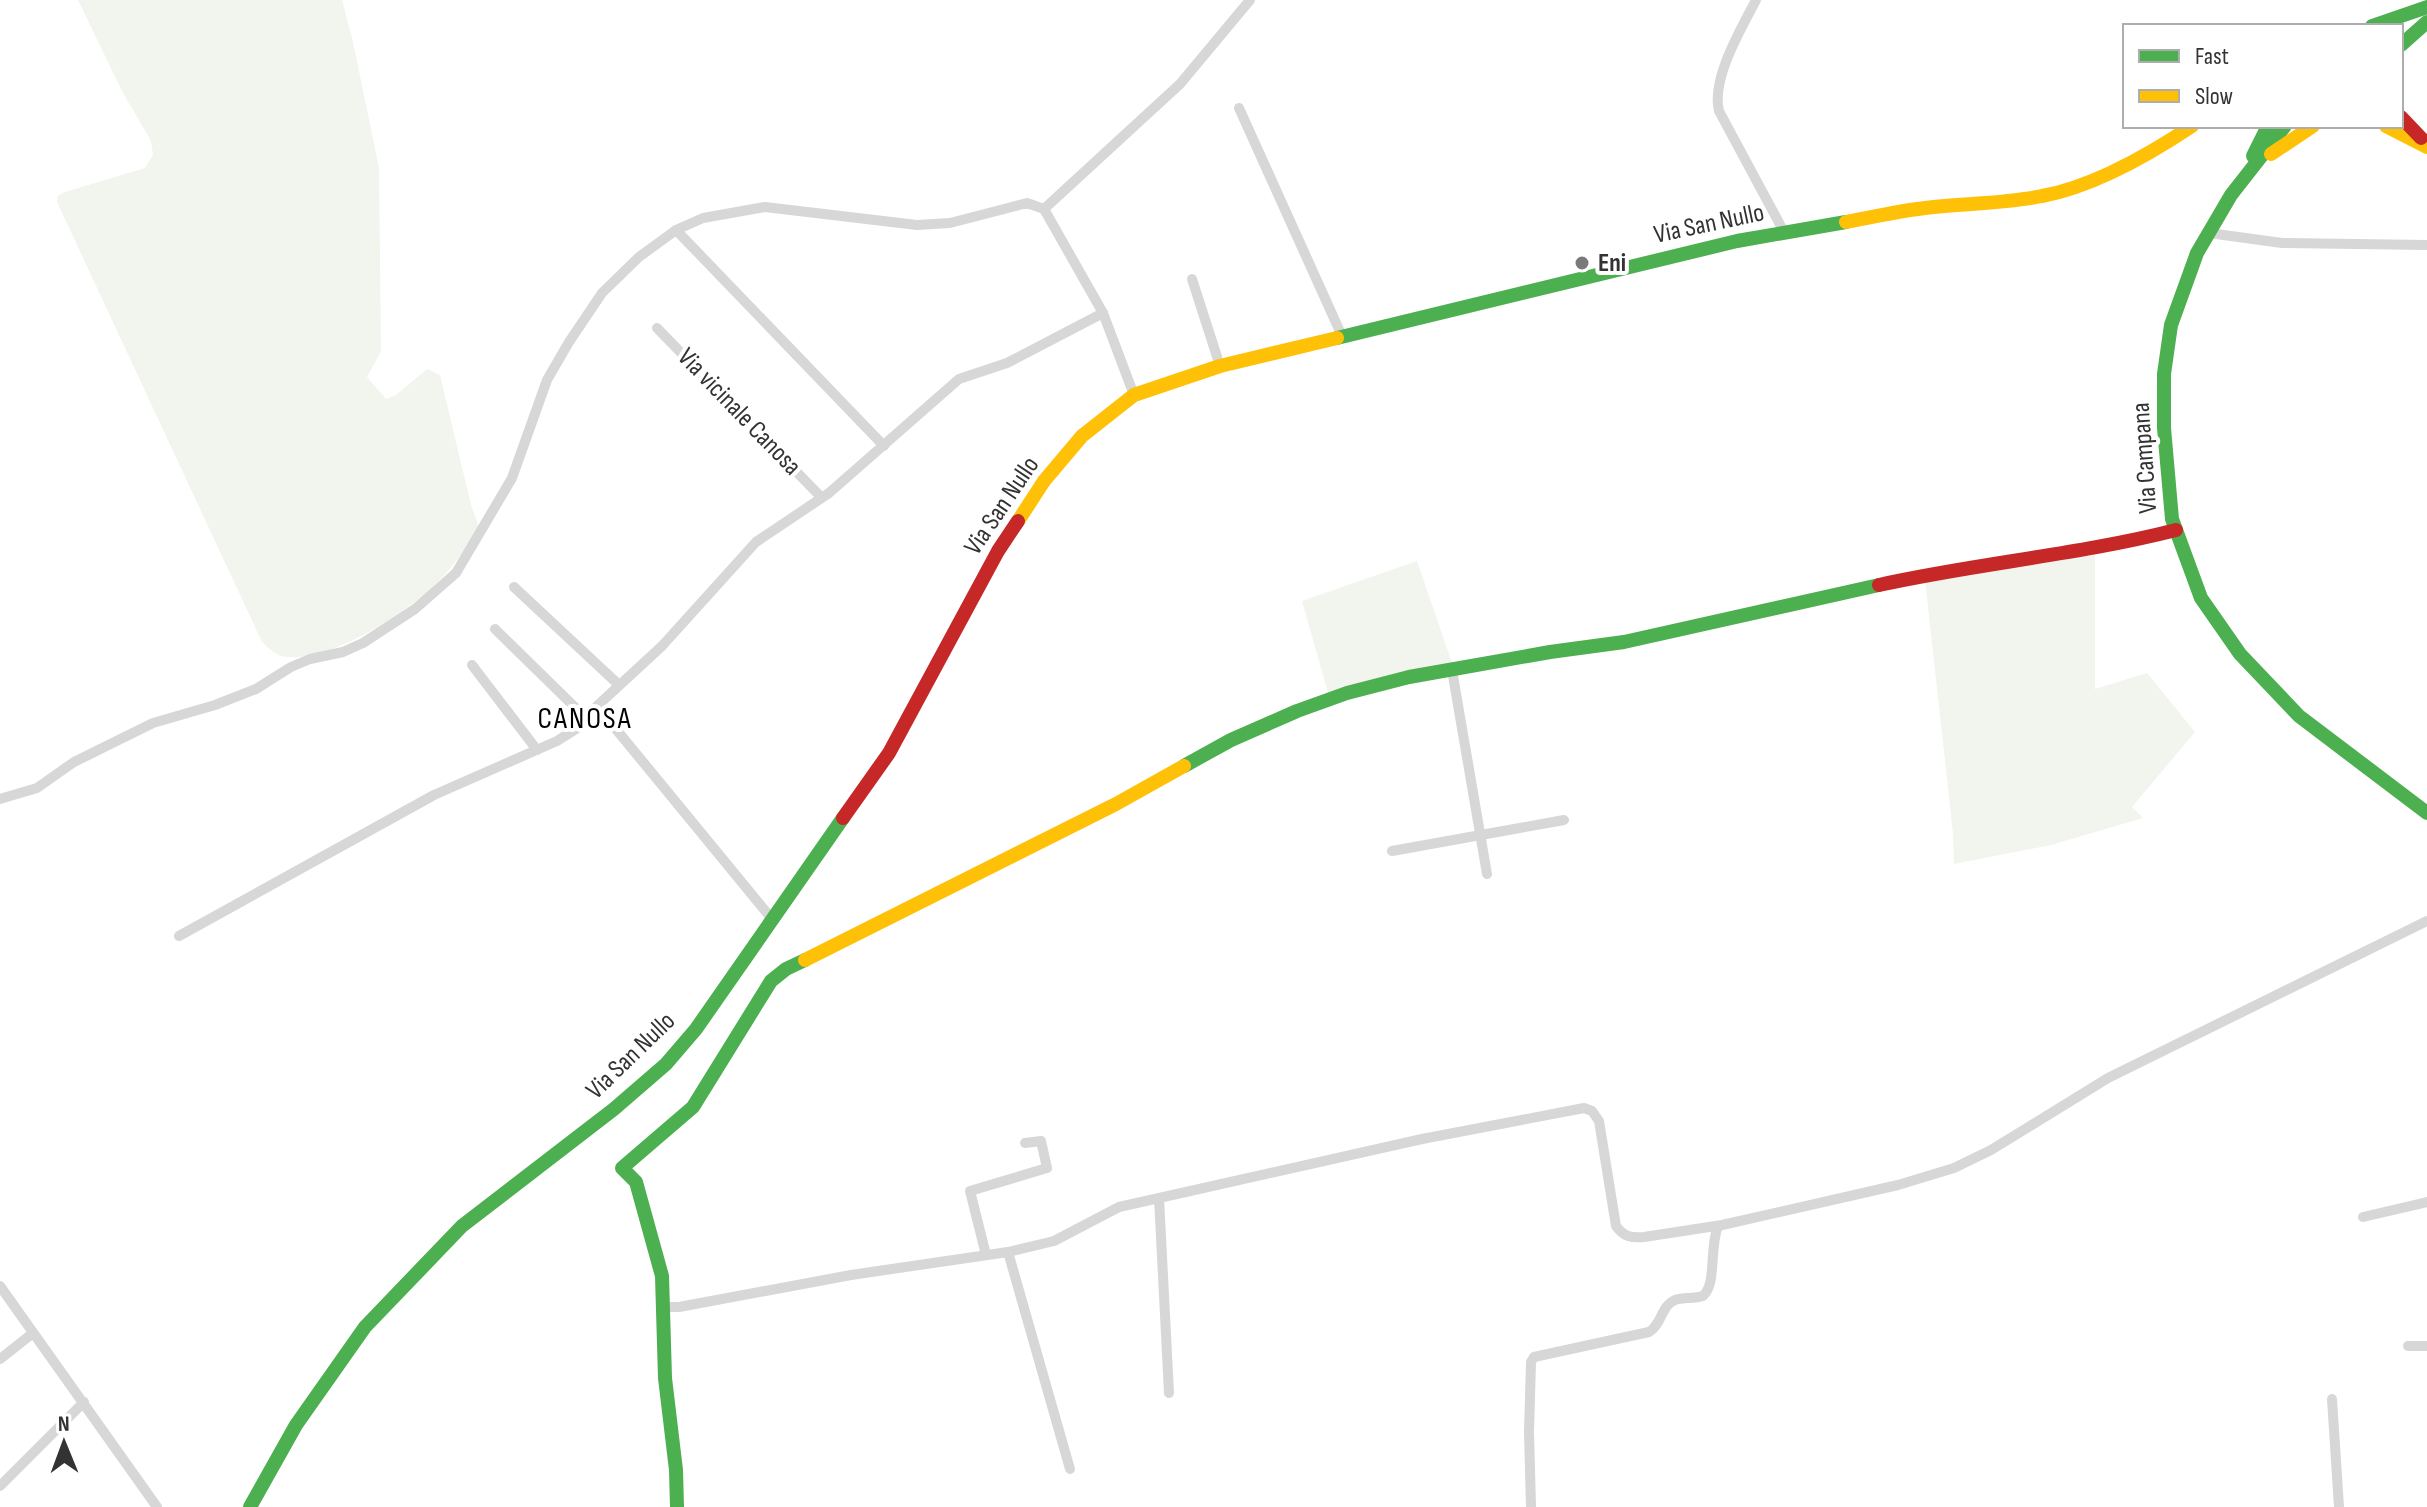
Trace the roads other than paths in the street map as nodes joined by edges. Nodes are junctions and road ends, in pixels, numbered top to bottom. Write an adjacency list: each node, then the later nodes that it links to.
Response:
1 (1250, 0): 17 (street)
2 (1756, 0): 19 (street)
3 (2427, 7): 5 (street)
4 (2427, 22): 6 (street)
5 (2378, 24)
6 (2403, 43)
7 (1239, 108): 25 (street)
8 (2403, 119): 14 (street)
9 (2189, 128): 19 (street, Via San Nullo)
10 (2267, 128): 16 (street)
11 (2284, 128): 15 (street, Via Campana)
12 (2310, 128): 15 (street, Via Campana)
13 (2390, 128): 14 (street)
14 (2427, 145)
15 (2258, 163): 16 (street, Via Campana)
16 (2231, 195): 20 (street, Via Campana)
17 (1044, 209): 18 (street); 23 (street)
18 (676, 230): 28 (street); 38 (street)
19 (1784, 232): 25 (street, Via San Nullo)
20 (2209, 233): 21 (street); 30 (street, Via Campana)
21 (2427, 245)
22 (1192, 279): 26 (street)
23 (1103, 313): 27 (street); 28 (street)
24 (657, 328): 29 (street, Via vicinale Canosa)
25 (1342, 336): 26 (street, Via San Nullo)
26 (1220, 366): 27 (street, Via San Nullo)
27 (1134, 395): 44 (street, Via San Nullo)
28 (884, 446): 29 (street)
29 (820, 496): 35 (street)
30 (2176, 530): 34 (street); 39 (street, Via Campana)
31 (514, 587): 35 (street)
32 (495, 629): 36 (street)
33 (472, 665): 37 (street)
34 (1452, 670): 41 (street); 55 (street)
35 (619, 685): 36 (street)
36 (588, 720): 37 (street); 44 (street)
37 (537, 750): 46 (street)
38 (0, 799)
39 (2427, 813)
40 (1564, 820): 41 (street)
41 (1480, 835): 42 (street); 43 (street)
42 (1392, 851)
43 (1487, 874)
44 (772, 919): 66 (street, Via San Nullo)
45 (2427, 921): 51 (street)
46 (179, 936)
47 (1025, 1143): 53 (street)
48 (1159, 1198): 51 (street); 52 (street); 60 (street)
49 (2427, 1202): 50 (street)
50 (2363, 1217)
51 (1718, 1226): 68 (street)
52 (1008, 1252): 53 (street); 63 (street)
53 (986, 1255): 55 (street)
54 (2, 1292): 56 (street)
55 (664, 1307): 67 (street)
56 (33, 1333): 59 (street); 62 (street)
57 (2408, 1346): 58 (street)
58 (2427, 1346)
59 (0, 1359)
60 (1169, 1393)
61 (2332, 1399): 69 (street)
62 (84, 1402): 64 (street); 65 (street)
63 (1070, 1469)
64 (0, 1486)
65 (157, 1507)
66 (250, 1507)
67 (677, 1507)
68 (1531, 1507)
69 (2339, 1507)

